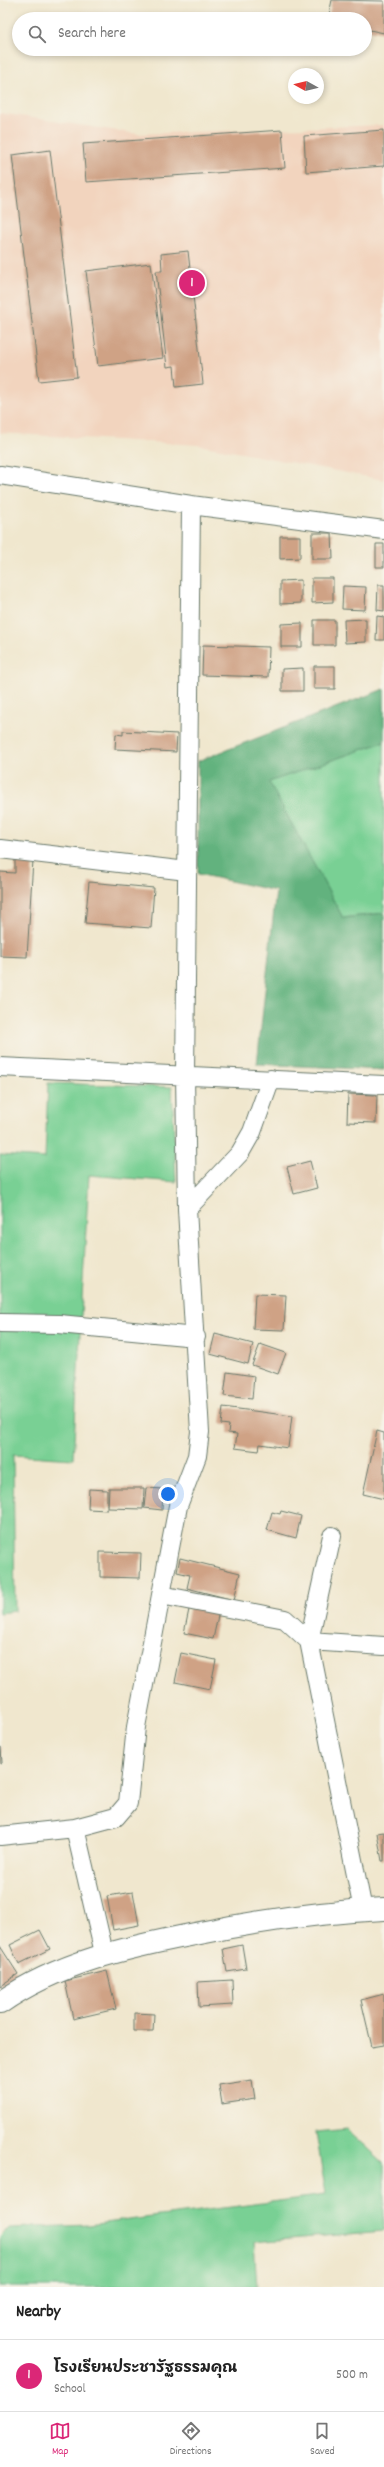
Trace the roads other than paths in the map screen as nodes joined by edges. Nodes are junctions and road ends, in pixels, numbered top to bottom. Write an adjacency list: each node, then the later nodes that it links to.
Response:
1 (0, 474): 2 (street)
2 (191, 506): 3 (street); 5 (street)
3 (384, 530)
4 (0, 849): 5 (street)
5 (187, 871): 7 (street)
6 (0, 1067): 7 (street)
7 (185, 1074): 8 (street); 10 (street)
8 (271, 1079): 9 (street); 10 (street)
9 (384, 1084)
10 (187, 1209): 12 (street)
11 (0, 1323): 12 (street)
12 (196, 1337): 14 (street)
13 (332, 1536): 15 (street)
14 (161, 1595): 15 (street); 17 (street)
15 (309, 1641): 16 (street); 19 (street)
16 (384, 1646)
17 (75, 1828): 18 (street); 20 (street)
18 (0, 1836)
19 (374, 1909): 20 (street)
20 (104, 1953): 21 (street)
21 (0, 2003)

